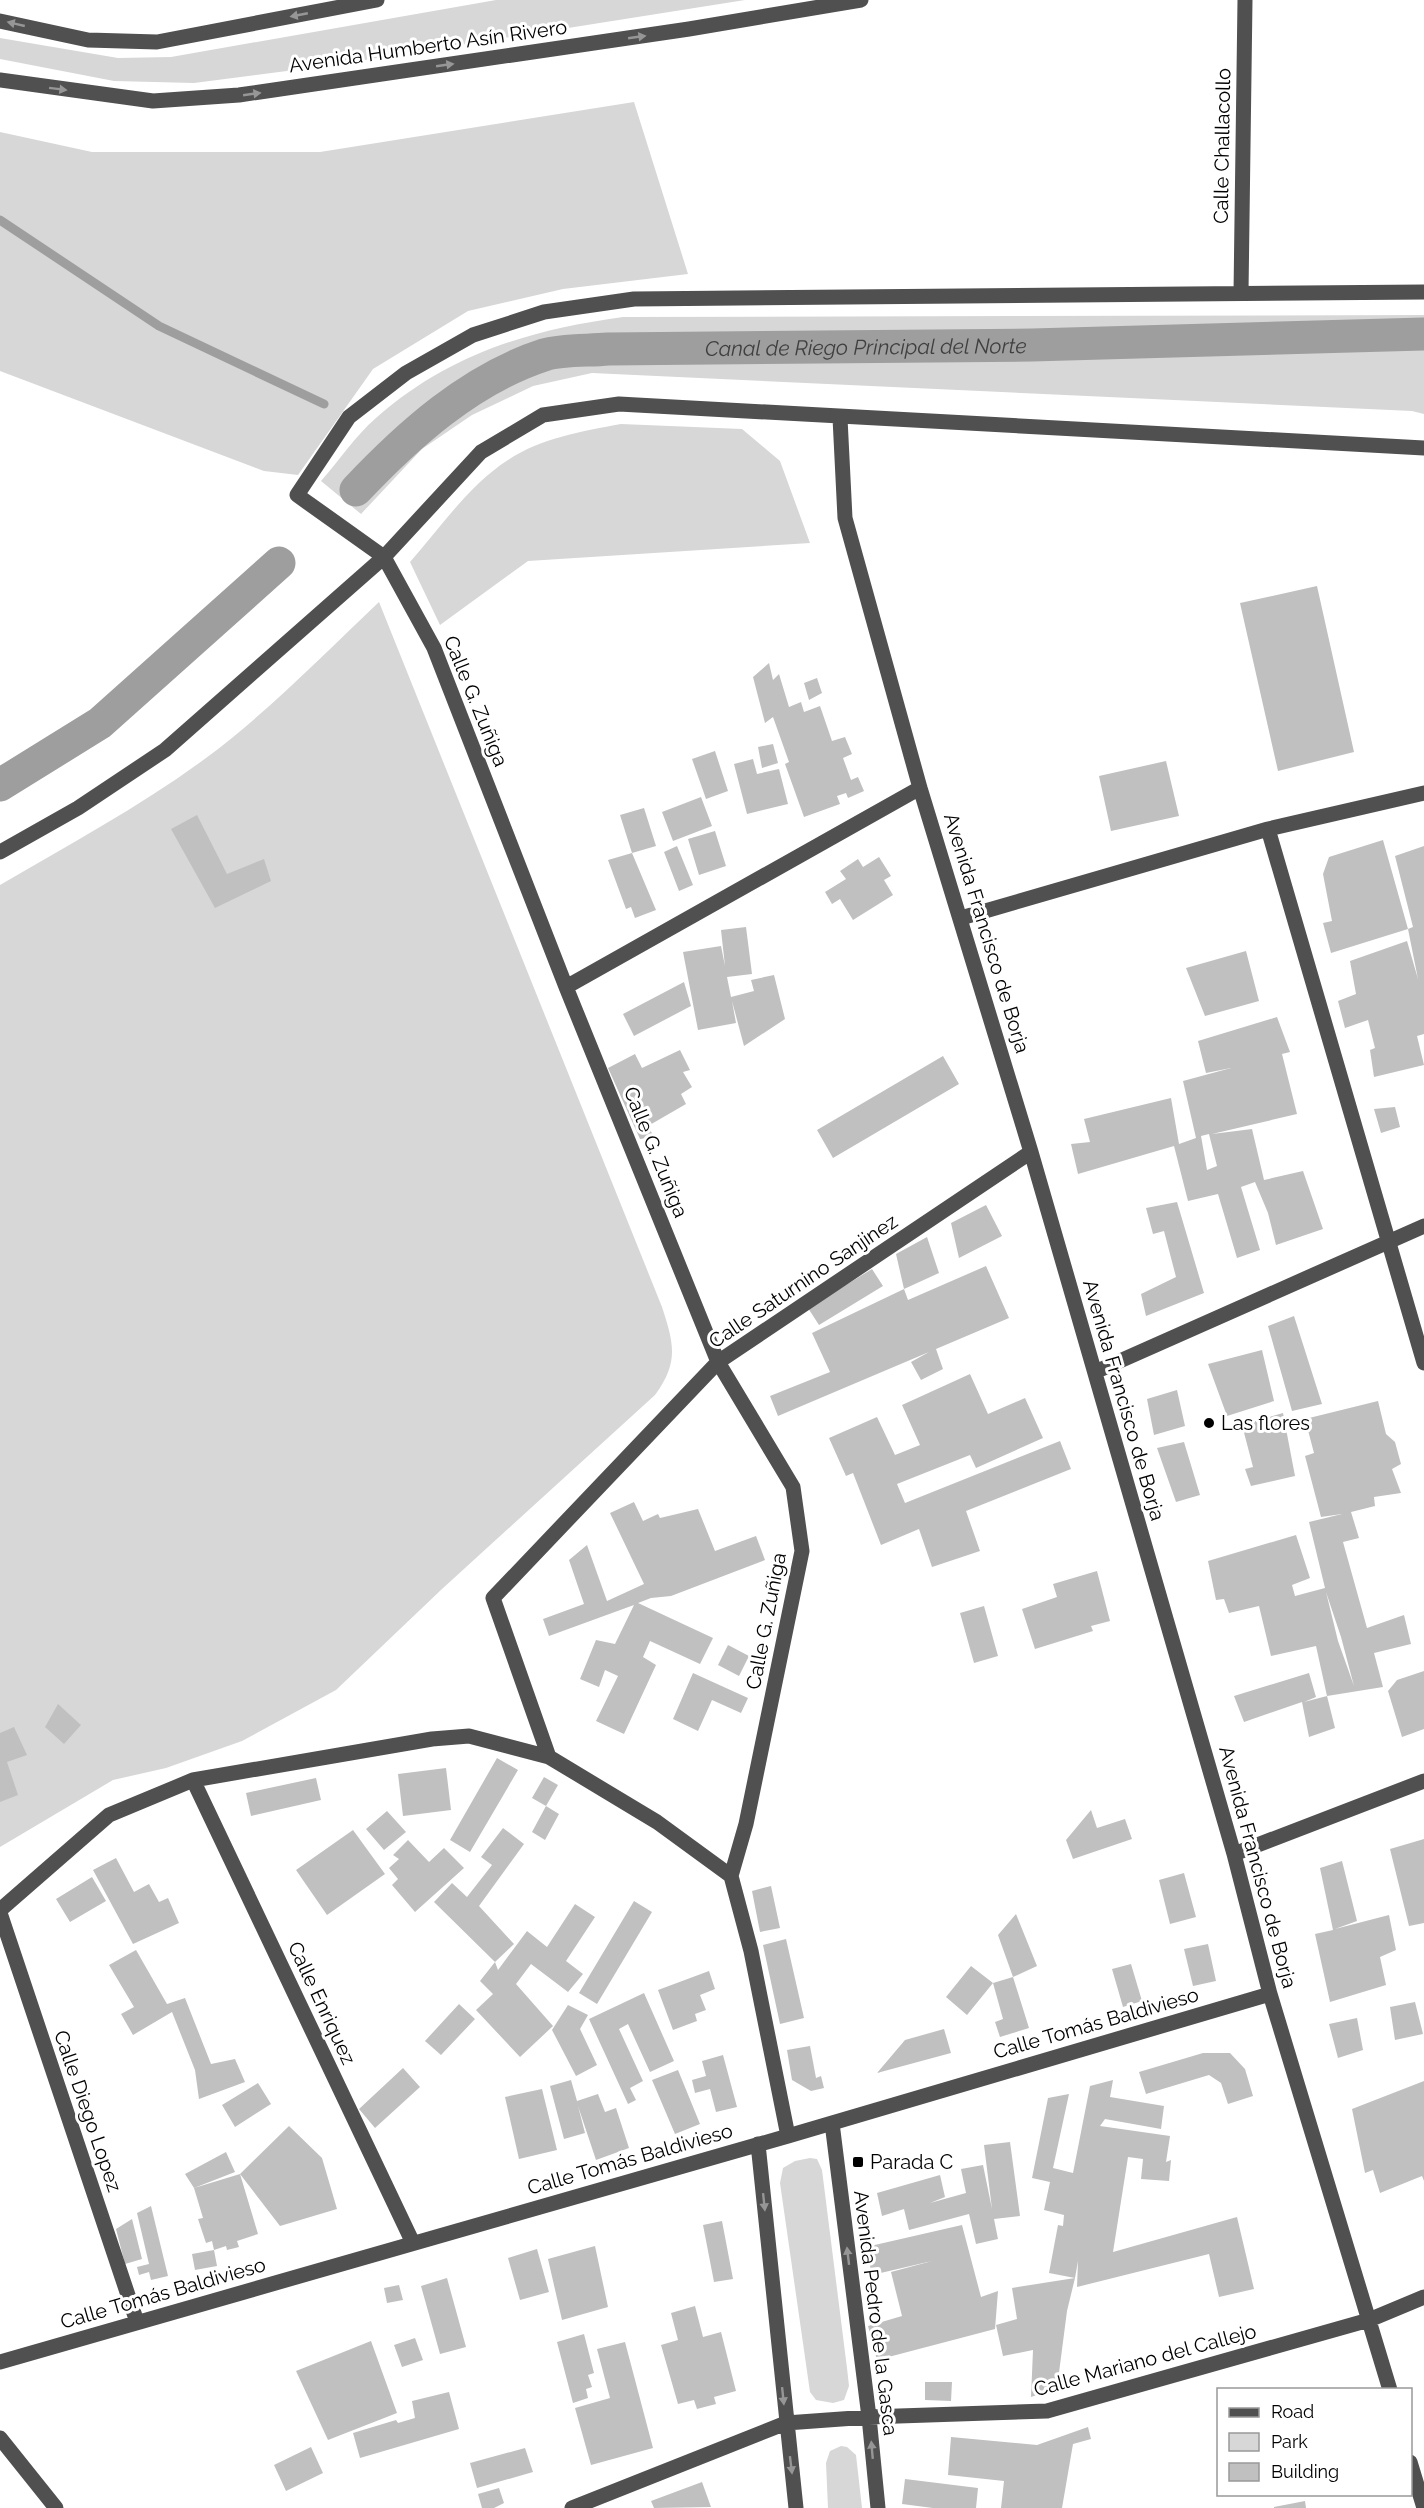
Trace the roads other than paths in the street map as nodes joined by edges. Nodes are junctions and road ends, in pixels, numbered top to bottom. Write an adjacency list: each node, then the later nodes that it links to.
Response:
1 (377, 0): 4 (street, one-way to 4)
2 (861, 0): 5 (street, Avenida Humberto Asín Rivero, one-way to 2)
3 (1245, 0): 7 (street, Calle Challacollo)
4 (0, 21)
5 (0, 80)
6 (1424, 292): 7 (street)
7 (1241, 293): 10 (street, Calle G. Zuñiga)
8 (840, 418): 9 (street); 10 (street); 11 (street, Avenida Francisco de Borja)
9 (1424, 448)
10 (384, 557): 14 (street); 16 (street, Calle G. Zuñiga)
11 (920, 788): 15 (street, Avenida Francisco de Borja); 16 (street)
12 (1424, 793): 13 (street)
13 (1268, 829): 15 (street); 19 (street)
14 (0, 852)
15 (961, 918): 17 (street, Avenida Francisco de Borja)
16 (566, 987): 20 (street, Calle G. Zuñiga)
17 (1031, 1152): 20 (street, Calle Saturnino Sanjinez); 22 (street, Avenida Francisco de Borja)
18 (1424, 1226): 19 (street)
19 (1386, 1242): 21 (street); 22 (street)
20 (718, 1362): 23 (street, Calle Saturnino Sanjinez); 27 (street, Calle G. Zuñiga)
21 (1424, 1363)
22 (1095, 1372): 26 (street, Avenida Francisco de Borja)
23 (549, 1757): 24 (street); 27 (street)
24 (193, 1780): 28 (street); 33 (street, Calle Enriquez)
25 (1424, 1781): 26 (street)
26 (1234, 1854): 29 (street, Avenida Francisco de Borja)
27 (731, 1876): 31 (street)
28 (0, 1912): 36 (street, Calle Diego Lopez)
29 (1270, 1994): 30 (street, Calle Tomás Baldivieso); 35 (street, Avenida Francisco de Borja)
30 (832, 2123): 31 (street, Calle Tomás Baldivieso); 39 (street, Avenida Pedro de la Gasca, one-way to 30)
31 (788, 2136): 32 (street, Calle Tomás Baldivieso)
32 (758, 2144): 33 (street, Calle Tomás Baldivieso); 40 (street, one-way to 40)
33 (413, 2243): 36 (street, Calle Tomás Baldivieso)
34 (1424, 2296): 35 (street, Calle Mariano del Callejo)
35 (1369, 2320): 38 (street, Avenida Francisco de Borja); 39 (street, Calle Mariano del Callejo)
36 (137, 2322): 37 (street, Calle Tomás Baldivieso)
37 (0, 2362)
38 (1389, 2388)
39 (869, 2417): 40 (street, Calle Mariano del Callejo); 46 (street, Avenida Pedro de la Gasca, one-way to 39)
40 (786, 2423): 44 (street, Calle Mariano del Callejo); 45 (street, one-way to 45)
41 (0, 2438): 43 (street)
42 (1412, 2469): 47 (street)
43 (56, 2508)
44 (572, 2508)
45 (796, 2508)
46 (878, 2508)
47 (1424, 2508)

